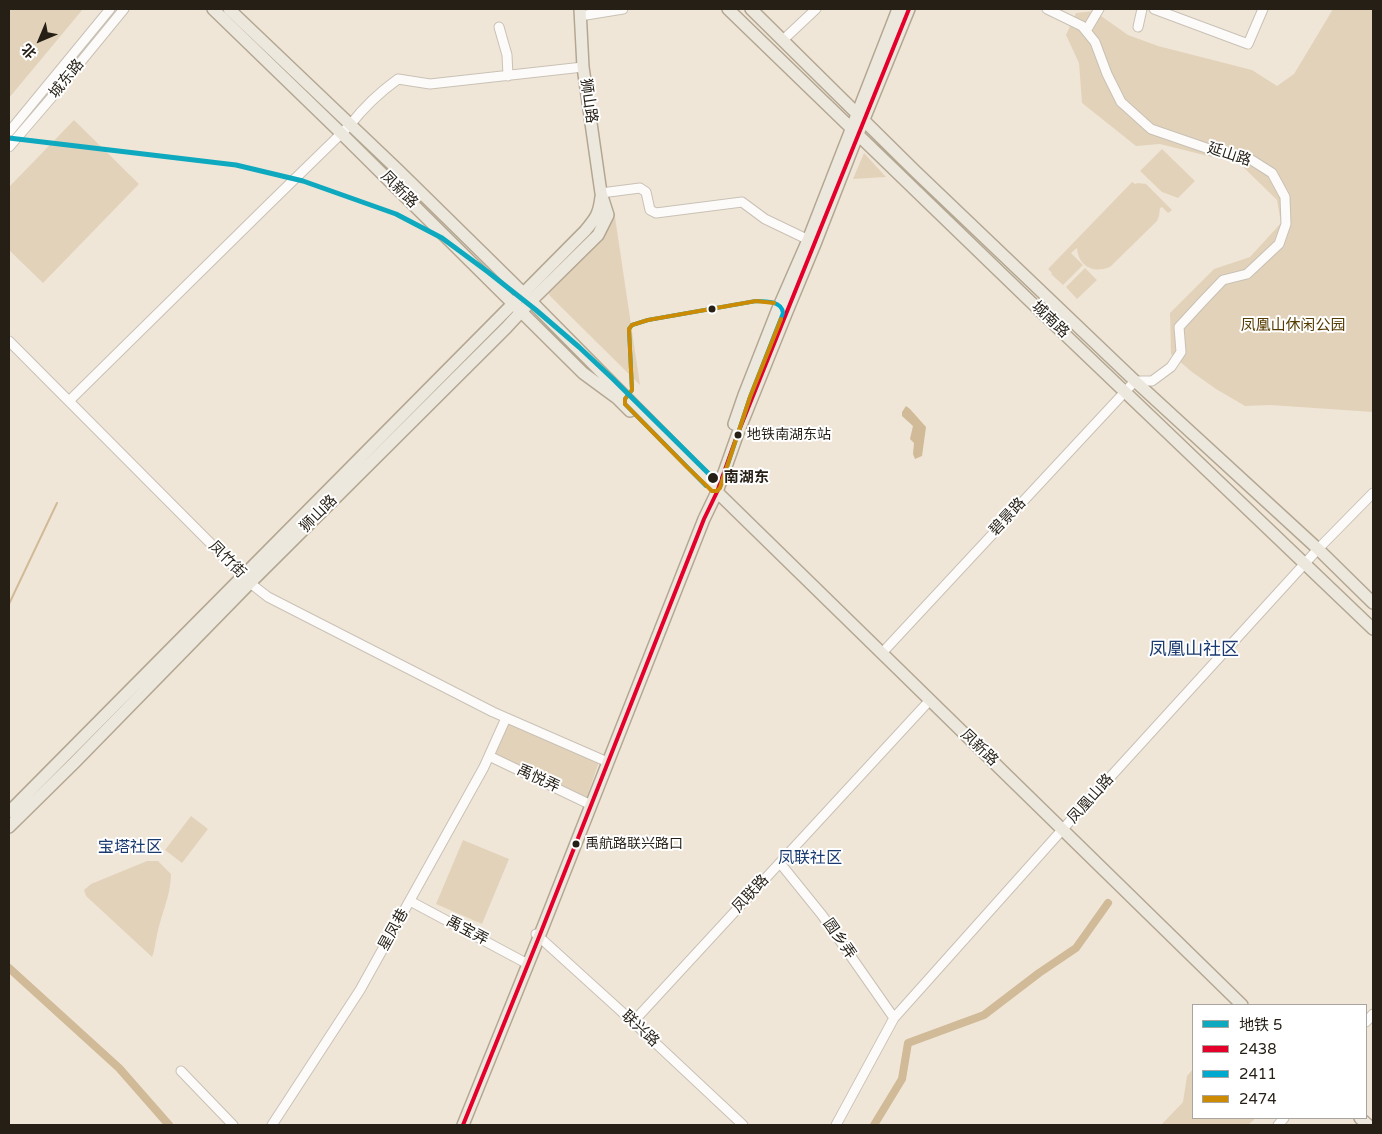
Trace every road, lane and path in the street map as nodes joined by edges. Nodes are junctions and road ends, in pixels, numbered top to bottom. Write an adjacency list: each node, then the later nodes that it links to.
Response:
1 (110, 9): 26 (street, 城东路)
2 (124, 9): 28 (street, 城东路)
3 (213, 9): 27 (main road, 凤新路)
4 (229, 9): 24 (main road, 凤新路)
5 (623, 9): 16 (street)
6 (728, 9): 25 (main road, 城南路)
7 (751, 9): 20 (main road, 城南路)
8 (816, 9): 20 (street)
9 (898, 9): 23 (main road)
10 (909, 9): 23 (main road)
11 (1047, 9): 19 (street, 延山路)
12 (1099, 9): 19 (street)
13 (1142, 9): 18 (street)
14 (1154, 9): 15 (street)
15 (1264, 9)
16 (580, 12): 21 (main road, 狮山路)
17 (499, 27): 22 (street)
18 (1138, 27)
19 (1086, 31): 34 (street, 延山路)
20 (783, 40): 23 (main road, 城南路)
21 (583, 67): 22 (street); 29 (main road, 狮山路)
22 (508, 76): 24 (street)
23 (860, 117): 25 (main road); 34 (main road, 城南路)
24 (350, 124): 27 (street); 31 (main road, 凤新路)
25 (854, 131): 30 (main road); 35 (main road, 城南路)
26 (9, 132)
27 (341, 133): 32 (main road, 凤新路); 36 (street)
28 (9, 147)
29 (601, 192): 30 (street); 31 (main road, 狮山路)
30 (812, 242): 37 (main road)
31 (527, 297): 32 (main road, 狮山路); 37 (main road, 凤新路)
32 (517, 308): 37 (main road, 凤新路); 41 (main road, 狮山路)
33 (9, 341): 36 (street, 凤竹街)
34 (1135, 381): 35 (street, 碧景路); 39 (main road, 城南路)
35 (1125, 392): 40 (main road, 城南路); 44 (street, 碧景路)
36 (70, 401): 41 (street, 凤竹街)
37 (714, 489): 44 (main road, 凤新路); 48 (main road); 55 (main road)
38 (1373, 493): 39 (street, 凤凰山路)
39 (1318, 549): 40 (street, 凤凰山路); 42 (main road, 城南路)
40 (1305, 564): 43 (main road, 城南路); 52 (street, 凤凰山路)
41 (246, 579): 46 (street, 凤竹街); 50 (main road, 狮山路); 51 (main road, 狮山路)
42 (1373, 603)
43 (1373, 629)
44 (882, 652): 45 (main road, 凤新路)
45 (930, 700): 52 (main road, 凤新路); 53 (street, 凤联路)
46 (508, 722): 47 (street, 星凤巷); 48 (street, 凤竹街)
47 (489, 756): 49 (street, 禹悦弄); 54 (street, 星凤巷)
48 (603, 760): 49 (main road)
49 (587, 802): 55 (main road)
50 (9, 812)
51 (9, 827)
52 (1062, 830): 57 (main road, 凤新路); 58 (street, 凤凰山路)
53 (780, 863): 58 (street, 圆乡弄); 59 (street, 凤联路)
54 (410, 901): 56 (street, 禹宝弄); 62 (street, 星凤巷)
55 (537, 935): 56 (main road); 59 (street, 联兴路); 64 (main road)
56 (524, 962): 63 (main road)
57 (1241, 1004)
58 (894, 1018): 66 (street, 凤凰山路)
59 (633, 1022): 65 (street, 联兴路)
60 (181, 1071): 61 (street)
61 (233, 1125)
62 (272, 1125)
63 (458, 1125)
64 (463, 1125)
65 (743, 1125)
66 (836, 1125)

